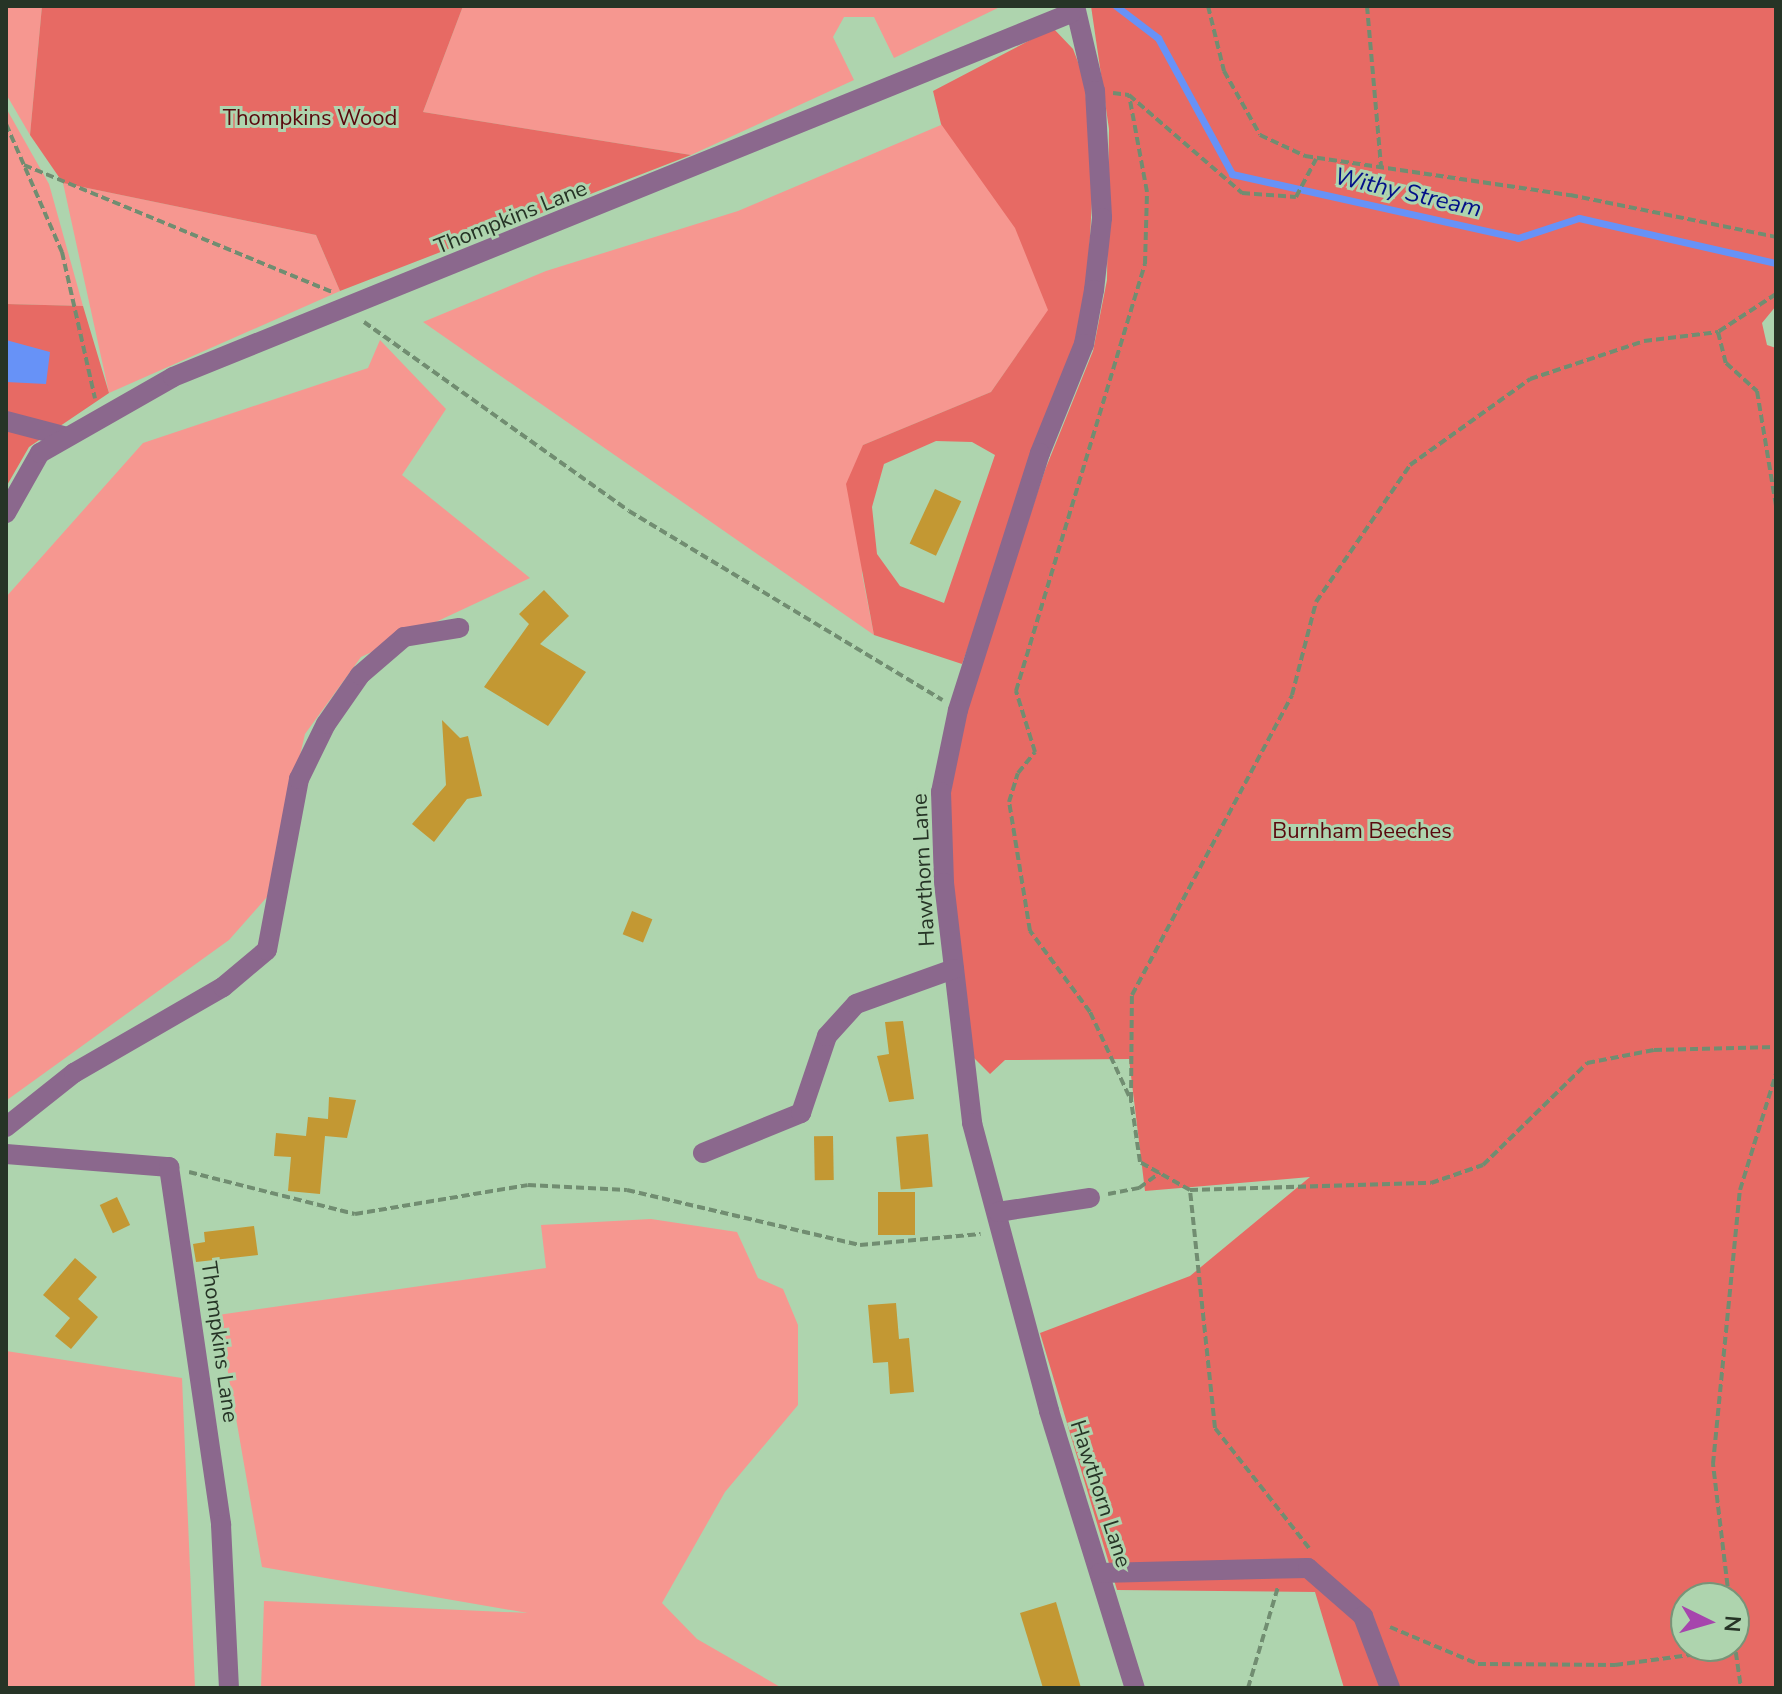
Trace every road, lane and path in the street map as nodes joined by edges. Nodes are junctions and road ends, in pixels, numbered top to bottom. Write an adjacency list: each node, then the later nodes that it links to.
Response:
1 (1208, 6): 7 (path)
2 (1367, 6): 9 (path)
3 (1073, 10): 4 (street, Hawthorn Lane); 13 (street, Thompkins Lane)
4 (1095, 91): 5 (path); 21 (street, Hawthorn Lane)
5 (1129, 95): 7 (path); 25 (path)
6 (6, 124): 8 (path)
7 (1316, 158): 9 (path)
8 (24, 165): 11 (path); 15 (path)
9 (1381, 167): 10 (path)
10 (1776, 237)
11 (331, 290)
12 (1776, 294): 14 (path)
13 (349, 311): 15 (street, Thompkins Lane); 21 (path)
14 (1718, 332): 18 (path); 25 (path)
15 (99, 419): 17 (street, Thompkins Lane)
16 (6, 421): 17 (street)
17 (67, 437): 19 (street, Thompkins Lane)
18 (1776, 506)
19 (6, 513)
20 (459, 628): 26 (street)
21 (958, 710): 22 (street, Hawthorn Lane)
22 (954, 969): 27 (street); 33 (street, Hawthorn Lane)
23 (1776, 1047): 31 (path)
24 (1776, 1074): 38 (path)
25 (1131, 1100): 30 (path)
26 (6, 1127)
27 (703, 1153)
28 (6, 1154): 29 (street)
29 (169, 1167): 33 (path); 42 (street, Thompkins Lane)
30 (1160, 1173): 31 (path); 32 (path)
31 (1190, 1190): 34 (path)
32 (1090, 1198): 33 (street)
33 (1000, 1222): 37 (street, Hawthorn Lane)
34 (1301, 1538): 35 (path); 36 (path)
35 (1319, 1561)
36 (1288, 1567): 37 (street); 39 (street); 44 (path)
37 (1100, 1573): 43 (street, Hawthorn Lane)
38 (1727, 1582)
39 (1363, 1616): 40 (path); 45 (street)
40 (1670, 1658)
41 (1737, 1662): 46 (path)
42 (229, 1688)
43 (1135, 1688)
44 (1248, 1688)
45 (1390, 1688)
46 (1741, 1688)

